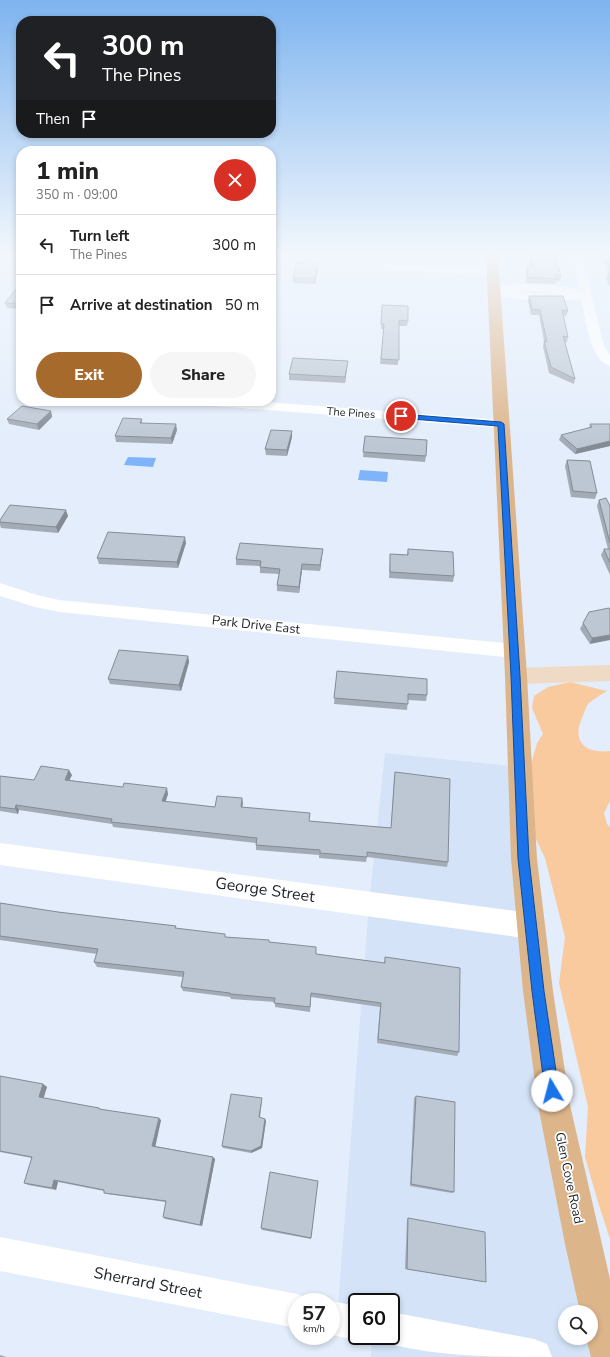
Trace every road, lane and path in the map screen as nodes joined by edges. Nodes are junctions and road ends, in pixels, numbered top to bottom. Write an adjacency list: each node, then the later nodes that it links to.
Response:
1 (495, 318): 5 (main road, Glen Cove Road)
2 (591, 318): 3 (street)
3 (610, 362)
4 (267, 406): 5 (street, The Pines)
5 (501, 424): 7 (main road, Glen Cove Road)
6 (0, 589): 7 (street, Park Drive East)
7 (515, 663): 8 (street); 10 (main road, Glen Cove Road)
8 (610, 673)
9 (0, 854): 10 (street, George Street)
10 (531, 926): 15 (main road, Glen Cove Road)
11 (0, 1254): 12 (street, Sherrard Street)
12 (288, 1309)
13 (400, 1331): 14 (street)
14 (534, 1357)
15 (610, 1357)

